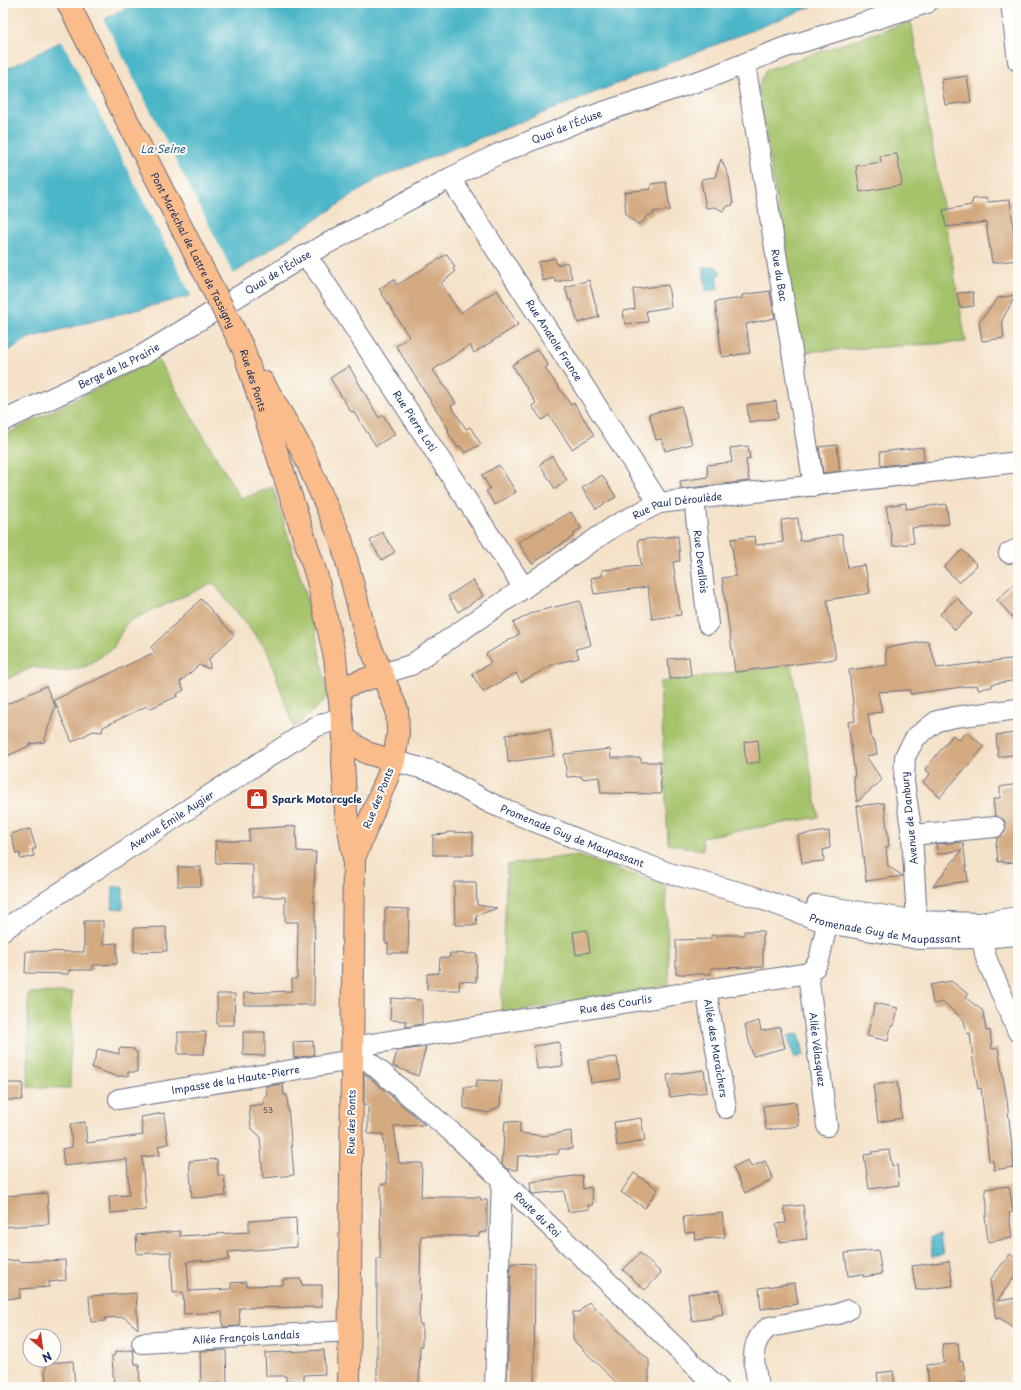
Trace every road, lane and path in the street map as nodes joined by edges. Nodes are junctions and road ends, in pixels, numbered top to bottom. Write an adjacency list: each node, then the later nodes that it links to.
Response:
1 (68, 3): 9 (main road, Pont Maréchal de Lattre de Tassigny, bridge)
2 (927, 3): 5 (street, Quai de l'Écluse)
3 (1011, 3): 4 (street)
4 (1018, 61)
5 (745, 64): 6 (street, Quai de l'Écluse); 12 (street, Rue du Bac)
6 (450, 178): 7 (street, Quai de l'Écluse); 14 (street, Rue Anatole France)
7 (304, 256): 8 (street, Quai de l'Écluse); 15 (street, Rue Pierre Loti)
8 (228, 302): 10 (street, Berge de la Prairie)
9 (243, 348): 17 (main road, Rue des Ponts); 18 (main road, Rue des Ponts)
10 (3, 421)
11 (1018, 462): 12 (street, Rue Paul Déroulède)
12 (814, 486): 13 (street, Rue Paul Déroulède)
13 (694, 500): 14 (street, Rue Paul Déroulède); 16 (street, Rue Devallois)
14 (659, 503): 15 (street, Rue Paul Déroulède)
15 (524, 588): 17 (street, Rue Paul Déroulède)
16 (708, 624)
17 (382, 674): 18 (main road); 21 (main road, Rue des Ponts)
18 (340, 688): 20 (main road, Rue des Ponts)
19 (1018, 709): 23 (street, Avenue de Danbury)
20 (343, 727): 21 (main road); 24 (main road, Rue des Ponts); 27 (street, Avenue Émile Augier)
21 (394, 761): 24 (main road, Rue des Ponts); 25 (street, Promenade Guy de Maupassant)
22 (995, 827): 23 (street)
23 (912, 835): 28 (street, Avenue de Danbury)
24 (354, 858): 34 (main road, Rue des Ponts)
25 (829, 915): 28 (street, Promenade Guy de Maupassant); 31 (street)
26 (1018, 917): 29 (street, Promenade Guy de Maupassant)
27 (3, 930)
28 (918, 930): 29 (street, Promenade Guy de Maupassant)
29 (980, 930): 30 (street, Promenade Guy de Maupassant); 33 (street)
30 (1018, 935)
31 (808, 973): 32 (street, Rue des Courlis); 37 (street, Allée Vélasquez)
32 (706, 989): 34 (street, Rue des Courlis); 36 (street, Allée des Maraîchers)
33 (1018, 1032)
34 (352, 1053): 35 (street, Impasse de la Haute-Pierre); 38 (street, Route du Roi); 40 (main road, Rue des Ponts)
35 (119, 1099)
36 (726, 1108)
37 (827, 1126)
38 (502, 1179): 43 (street); 44 (street, Route du Roi)
39 (848, 1310): 45 (street)
40 (349, 1331): 41 (street, Allée François Landais); 42 (main road, Rue des Ponts)
41 (142, 1343)
42 (349, 1387)
43 (495, 1387)
44 (717, 1387)
45 (758, 1387)

